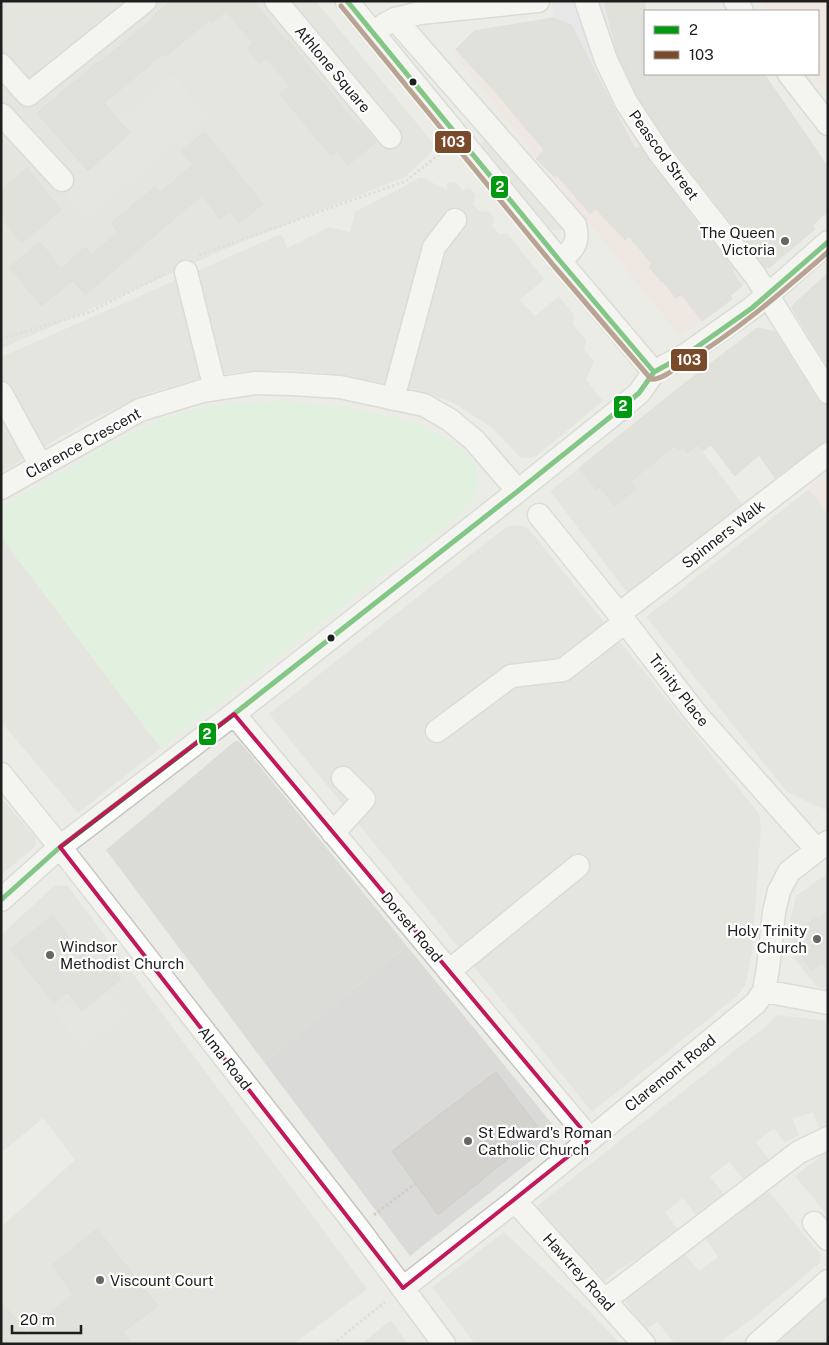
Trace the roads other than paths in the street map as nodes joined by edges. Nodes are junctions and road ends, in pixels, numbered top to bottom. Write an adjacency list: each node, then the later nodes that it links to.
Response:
1 (145, 1): 10 (street)
2 (276, 1): 13 (street, Athlone Square)
3 (347, 1): 7 (street)
4 (538, 1): 6 (street)
5 (586, 1): 19 (street, Peascod Street)
6 (395, 19): 7 (street); 17 (street)
7 (372, 32): 17 (street)
8 (1, 65): 10 (street)
9 (790, 75): 12 (street)
10 (28, 95): 11 (street)
11 (2, 116): 14 (street)
12 (828, 124)
13 (390, 137)
14 (62, 180)
15 (455, 220): 24 (street)
16 (828, 242): 19 (street)
17 (560, 261): 20 (street)
18 (184, 266): 21 (street)
19 (766, 296): 20 (street); 22 (street, Peascod Street)
20 (654, 372): 28 (street)
21 (215, 389): 24 (street, Clarence Crescent); 26 (street, Clarence Crescent)
22 (828, 392)
23 (1, 393): 26 (street)
24 (394, 398): 28 (street, Clarence Crescent)
25 (828, 454): 30 (street, Spinners Walk)
26 (41, 466): 27 (street, Clarence Crescent)
27 (1, 488)
28 (518, 491): 31 (street)
29 (539, 515): 30 (street, Trinity Place)
30 (622, 618): 32 (street, Spinners Walk); 36 (street, Trinity Place)
31 (234, 714): 35 (street, Dorset Road); 37 (street)
32 (437, 731)
33 (1, 774): 37 (street, Alma Road)
34 (343, 778): 35 (street)
35 (333, 833): 40 (street, Dorset Road)
36 (822, 846): 41 (street)
37 (60, 847): 39 (street); 47 (street, Alma Road)
38 (578, 866): 40 (street)
39 (1, 900)
40 (449, 971): 44 (street, Dorset Road)
41 (764, 991): 42 (street); 44 (street, Claremont Road)
42 (828, 1003)
43 (828, 1138): 48 (street)
44 (590, 1139): 45 (street, Claremont Road)
45 (515, 1201): 47 (street, Claremont Road); 48 (street, Hawtrey Road)
46 (828, 1280): 51 (street)
47 (403, 1288): 49 (street, Alma Road)
48 (605, 1300): 50 (street, Hawtrey Road)
49 (444, 1344)
50 (644, 1344)
51 (757, 1344)

